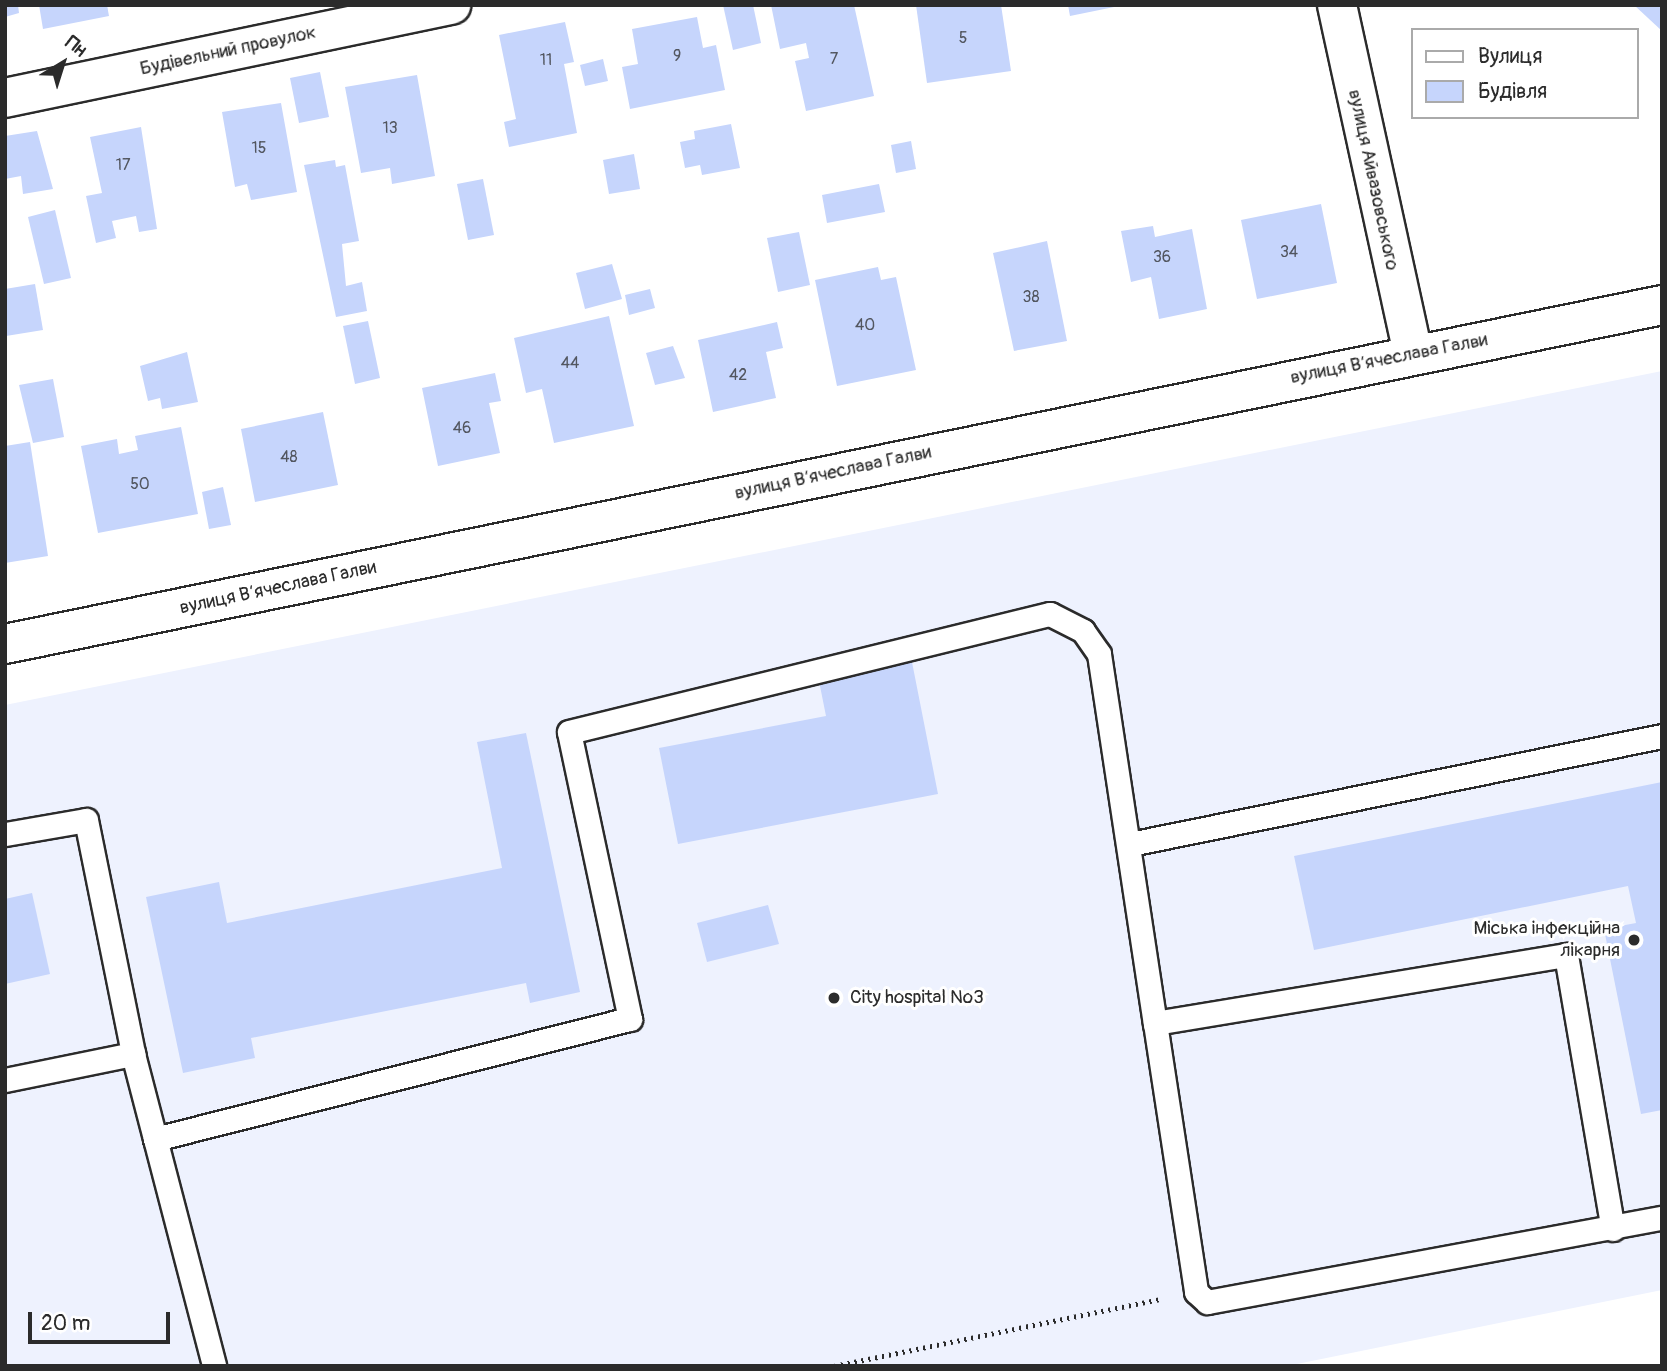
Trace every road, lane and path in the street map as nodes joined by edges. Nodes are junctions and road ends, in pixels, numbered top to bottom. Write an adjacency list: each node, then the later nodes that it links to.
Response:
1 (451, 5): 3 (street, Будівельний провулок)
2 (1337, 5): 5 (street, вулиця Айвазовського)
3 (5, 98)
4 (1662, 305): 5 (street, вулиця Вʼячеслава Галви)
5 (1413, 354): 6 (street, вулиця Вʼячеслава Галви)
6 (5, 644)
7 (1662, 736): 9 (lane)
8 (5, 834): 11 (lane)
9 (1130, 844): 10 (lane); 13 (lane)
10 (1155, 1023): 15 (lane); 16 (lane)
11 (133, 1054): 12 (lane); 13 (lane)
12 (5, 1080)
13 (155, 1139): 17 (lane)
14 (1662, 1219): 15 (lane)
15 (1613, 1229): 16 (lane)
16 (1196, 1292): 18 (path)
17 (214, 1366)
18 (834, 1366)

